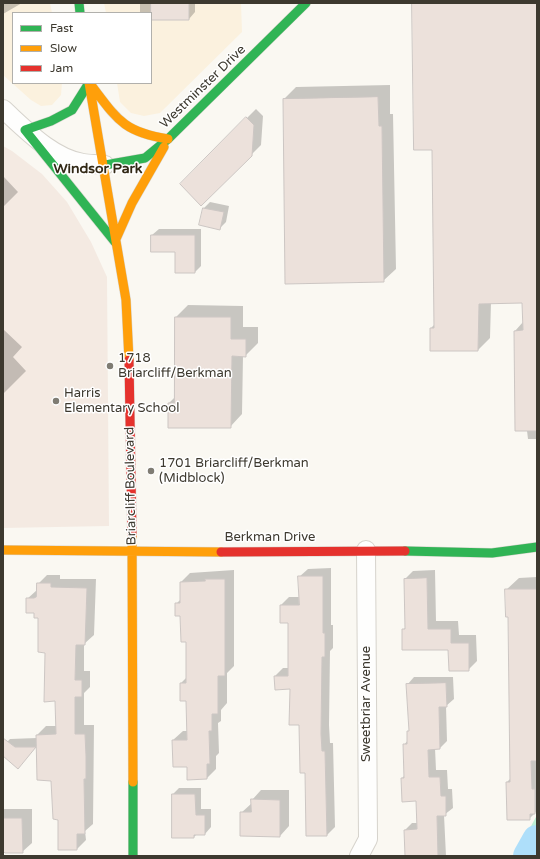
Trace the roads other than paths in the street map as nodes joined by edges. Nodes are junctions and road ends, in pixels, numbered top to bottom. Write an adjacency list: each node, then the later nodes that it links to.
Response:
1 (306, 3): 7 (street, Westminster Drive)
2 (88, 84): 6 (street)
3 (89, 84): 8 (street, Briarcliff Boulevard)
4 (90, 84): 7 (street)
5 (3, 109): 6 (street)
6 (25, 130): 8 (street); 9 (street)
7 (168, 139): 8 (street, Westminster Drive); 9 (street)
8 (105, 165): 9 (street, Briarcliff Boulevard)
9 (115, 242): 13 (street, Briarcliff Boulevard)
10 (537, 547): 12 (street, Berkman Drive)
11 (3, 550): 13 (street, Berkman Drive)
12 (366, 550): 13 (street, Berkman Drive); 15 (street, Sweetbriar Avenue)
13 (132, 551): 14 (street, Briarcliff Boulevard)
14 (133, 856)
15 (359, 856)

